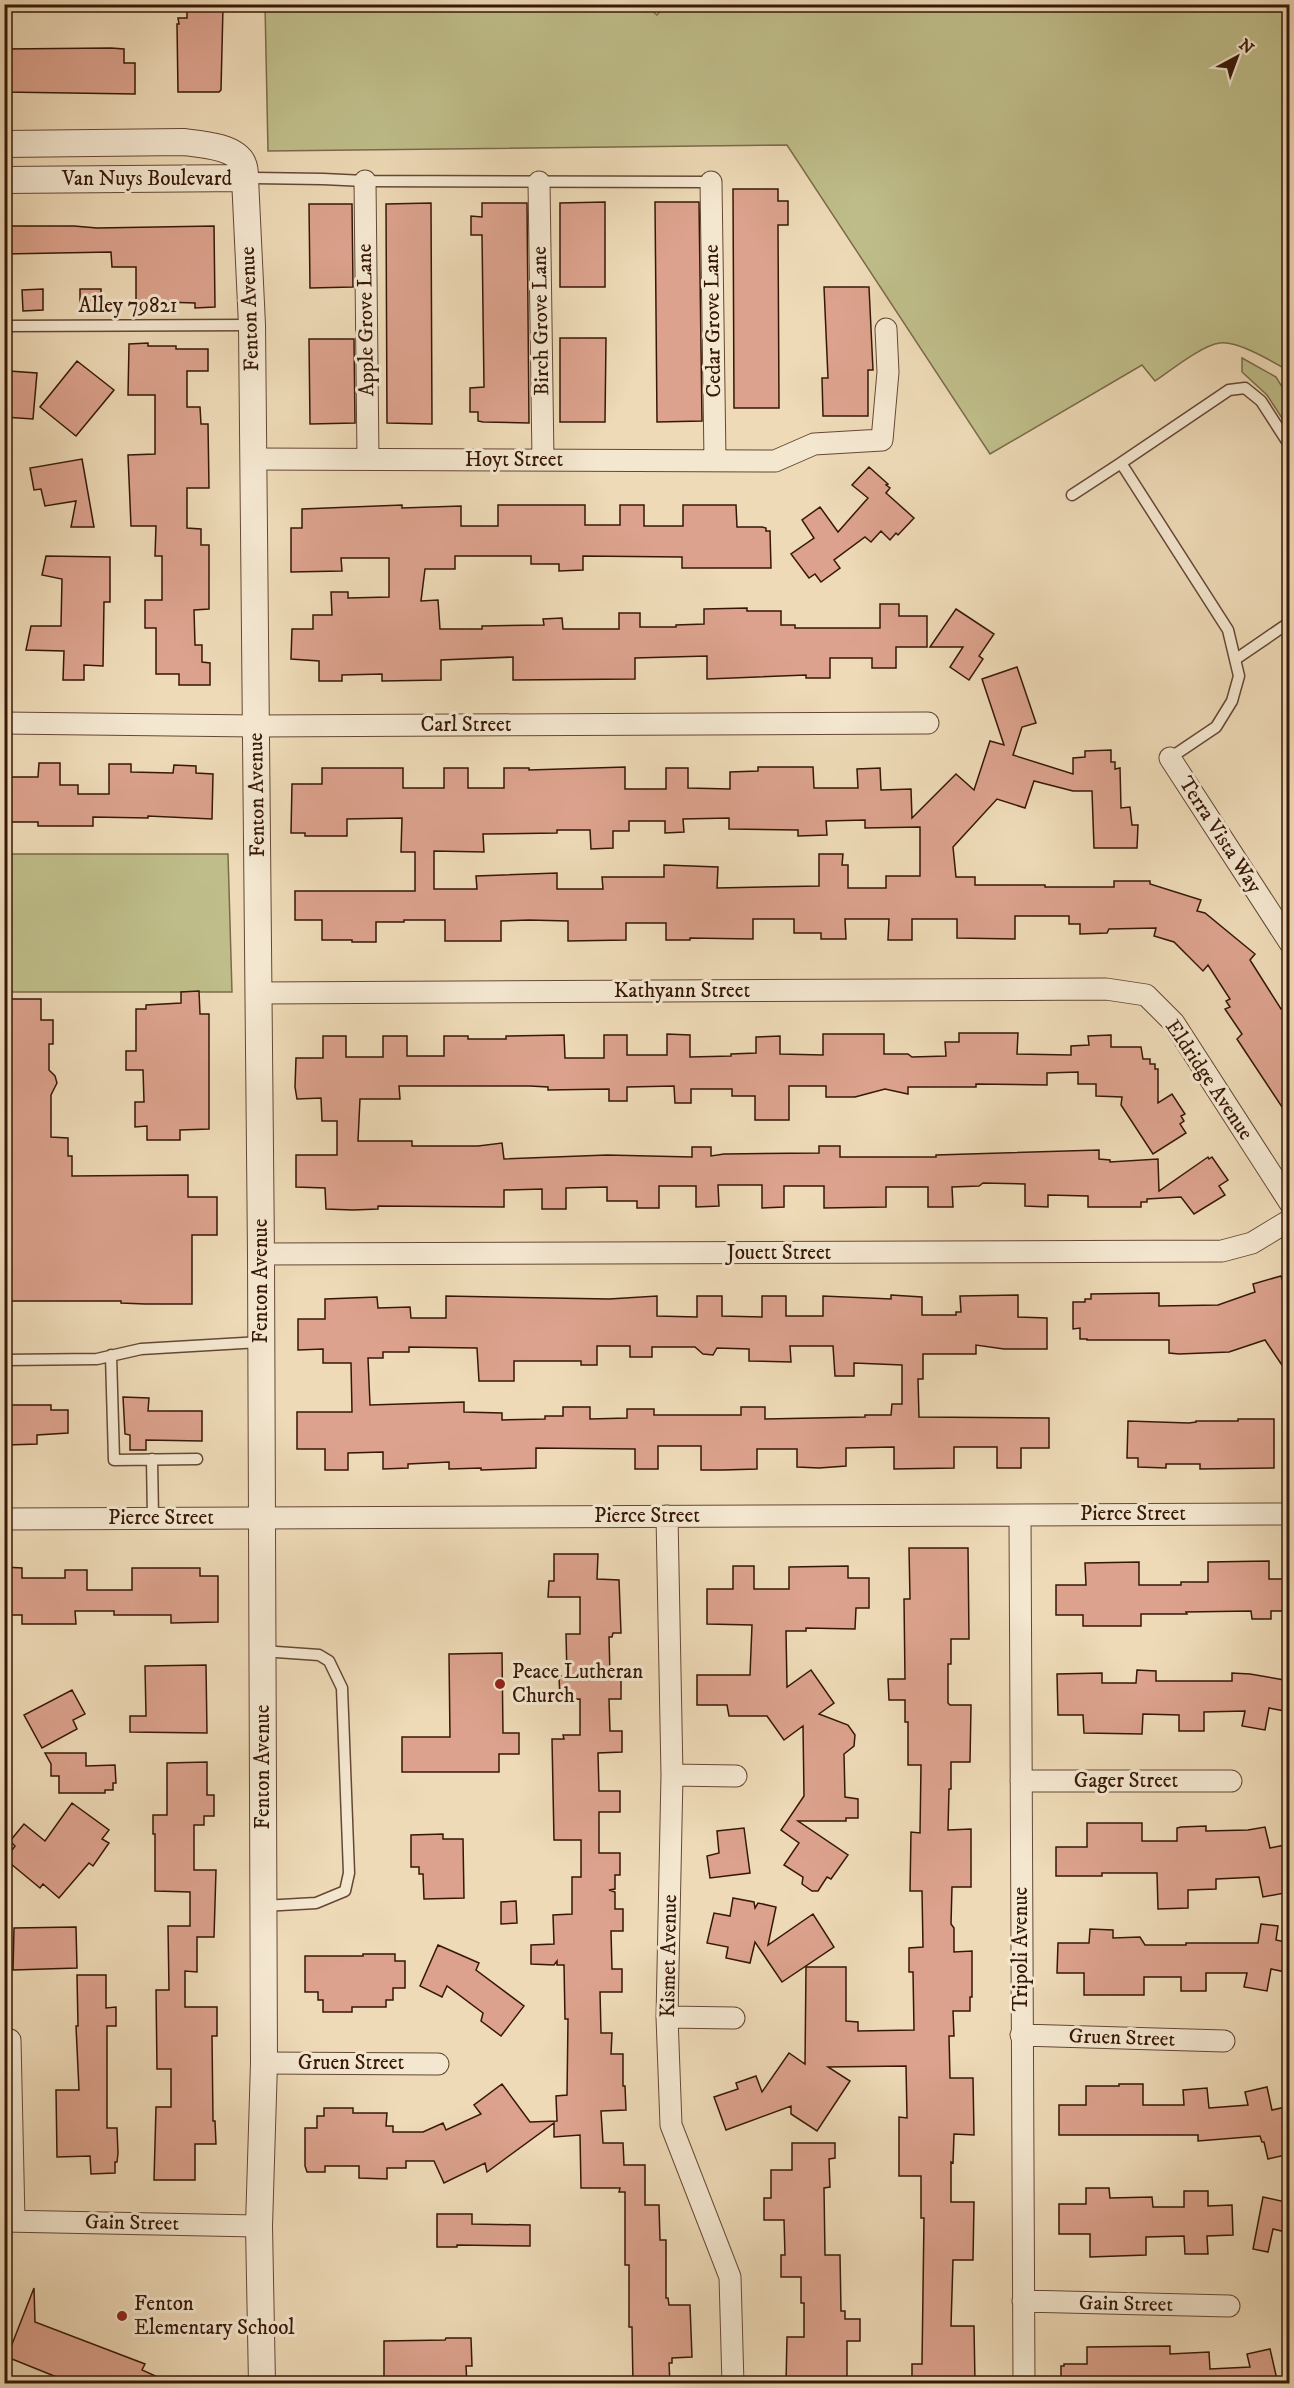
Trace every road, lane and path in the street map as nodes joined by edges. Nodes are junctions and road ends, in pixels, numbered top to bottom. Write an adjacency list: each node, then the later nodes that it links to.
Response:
1 (4, 144): 2 (street, Van Nuys Boulevard)
2 (245, 178): 3 (street, Van Nuys Boulevard); 4 (lane); 7 (street, Fenton Avenue)
3 (4, 180)
4 (365, 181): 5 (lane); 12 (street, Apple Grove Lane)
5 (540, 182): 6 (lane); 13 (street, Birch Grove Lane)
6 (711, 182): 14 (street, Cedar Grove Lane)
7 (252, 325): 8 (lane, Alley 79821); 11 (street, Fenton Avenue)
8 (4, 326)
9 (886, 329): 14 (street, Hoyt Street)
10 (1290, 446): 15 (lane)
11 (252, 459): 12 (street, Hoyt Street); 21 (street, Fenton Avenue)
12 (368, 459): 13 (street, Hoyt Street)
13 (543, 460): 14 (street, Hoyt Street)
14 (715, 460)
15 (1121, 464): 16 (lane); 18 (lane)
16 (1072, 495)
17 (1290, 622): 18 (lane)
18 (1236, 659): 22 (lane)
19 (4, 723): 21 (street, Carl Street)
20 (928, 723): 21 (street, Carl Street)
21 (256, 726): 25 (street, Fenton Avenue)
22 (1170, 758): 23 (street, Terra Vista Way)
23 (1290, 943)
24 (1106, 989): 25 (street, Kathyann Street); 26 (street, Eldridge Avenue)
25 (258, 993): 28 (street, Fenton Avenue)
26 (1290, 1203)
27 (1290, 1220): 28 (street, Jouett Street)
28 (261, 1254): 29 (street, Fenton Avenue)
29 (261, 1342): 30 (lane); 38 (street, Fenton Avenue)
30 (111, 1355): 31 (lane); 32 (lane)
31 (4, 1360)
32 (152, 1459): 33 (lane); 37 (lane)
33 (197, 1459)
34 (1290, 1514): 35 (street, Pierce Street)
35 (1020, 1515): 36 (street, Pierce Street); 43 (street, Tripoli Avenue)
36 (667, 1516): 38 (street, Pierce Street); 41 (street, Kismet Avenue)
37 (153, 1518): 38 (street, Pierce Street); 39 (street, Pierce Street)
38 (261, 1518): 40 (street, Fenton Avenue)
39 (4, 1519)
40 (262, 1651): 45 (street, Fenton Avenue); 45 (lane)
41 (672, 1775): 42 (street); 46 (street, Kismet Avenue)
42 (736, 1776)
43 (1021, 1781): 44 (street, Gager Street); 48 (street, Tripoli Avenue)
44 (1231, 1781)
45 (263, 1906): 51 (street, Fenton Avenue)
46 (668, 2018): 47 (street); 58 (street, Kismet Avenue)
47 (734, 2018)
48 (1021, 2035): 50 (street, Gruen Street); 55 (street, Tripoli Avenue)
49 (10, 2040): 53 (street)
50 (1224, 2041)
51 (264, 2063): 52 (street, Gruen Street); 54 (street, Fenton Avenue)
52 (438, 2064)
53 (9, 2221): 54 (street, Gain Street)
54 (259, 2226): 57 (street, Fenton Avenue)
55 (1023, 2301): 56 (street, Gain Street); 59 (street, Tripoli Avenue)
56 (1229, 2306)
57 (262, 2384)
58 (733, 2384)
59 (1024, 2384)

